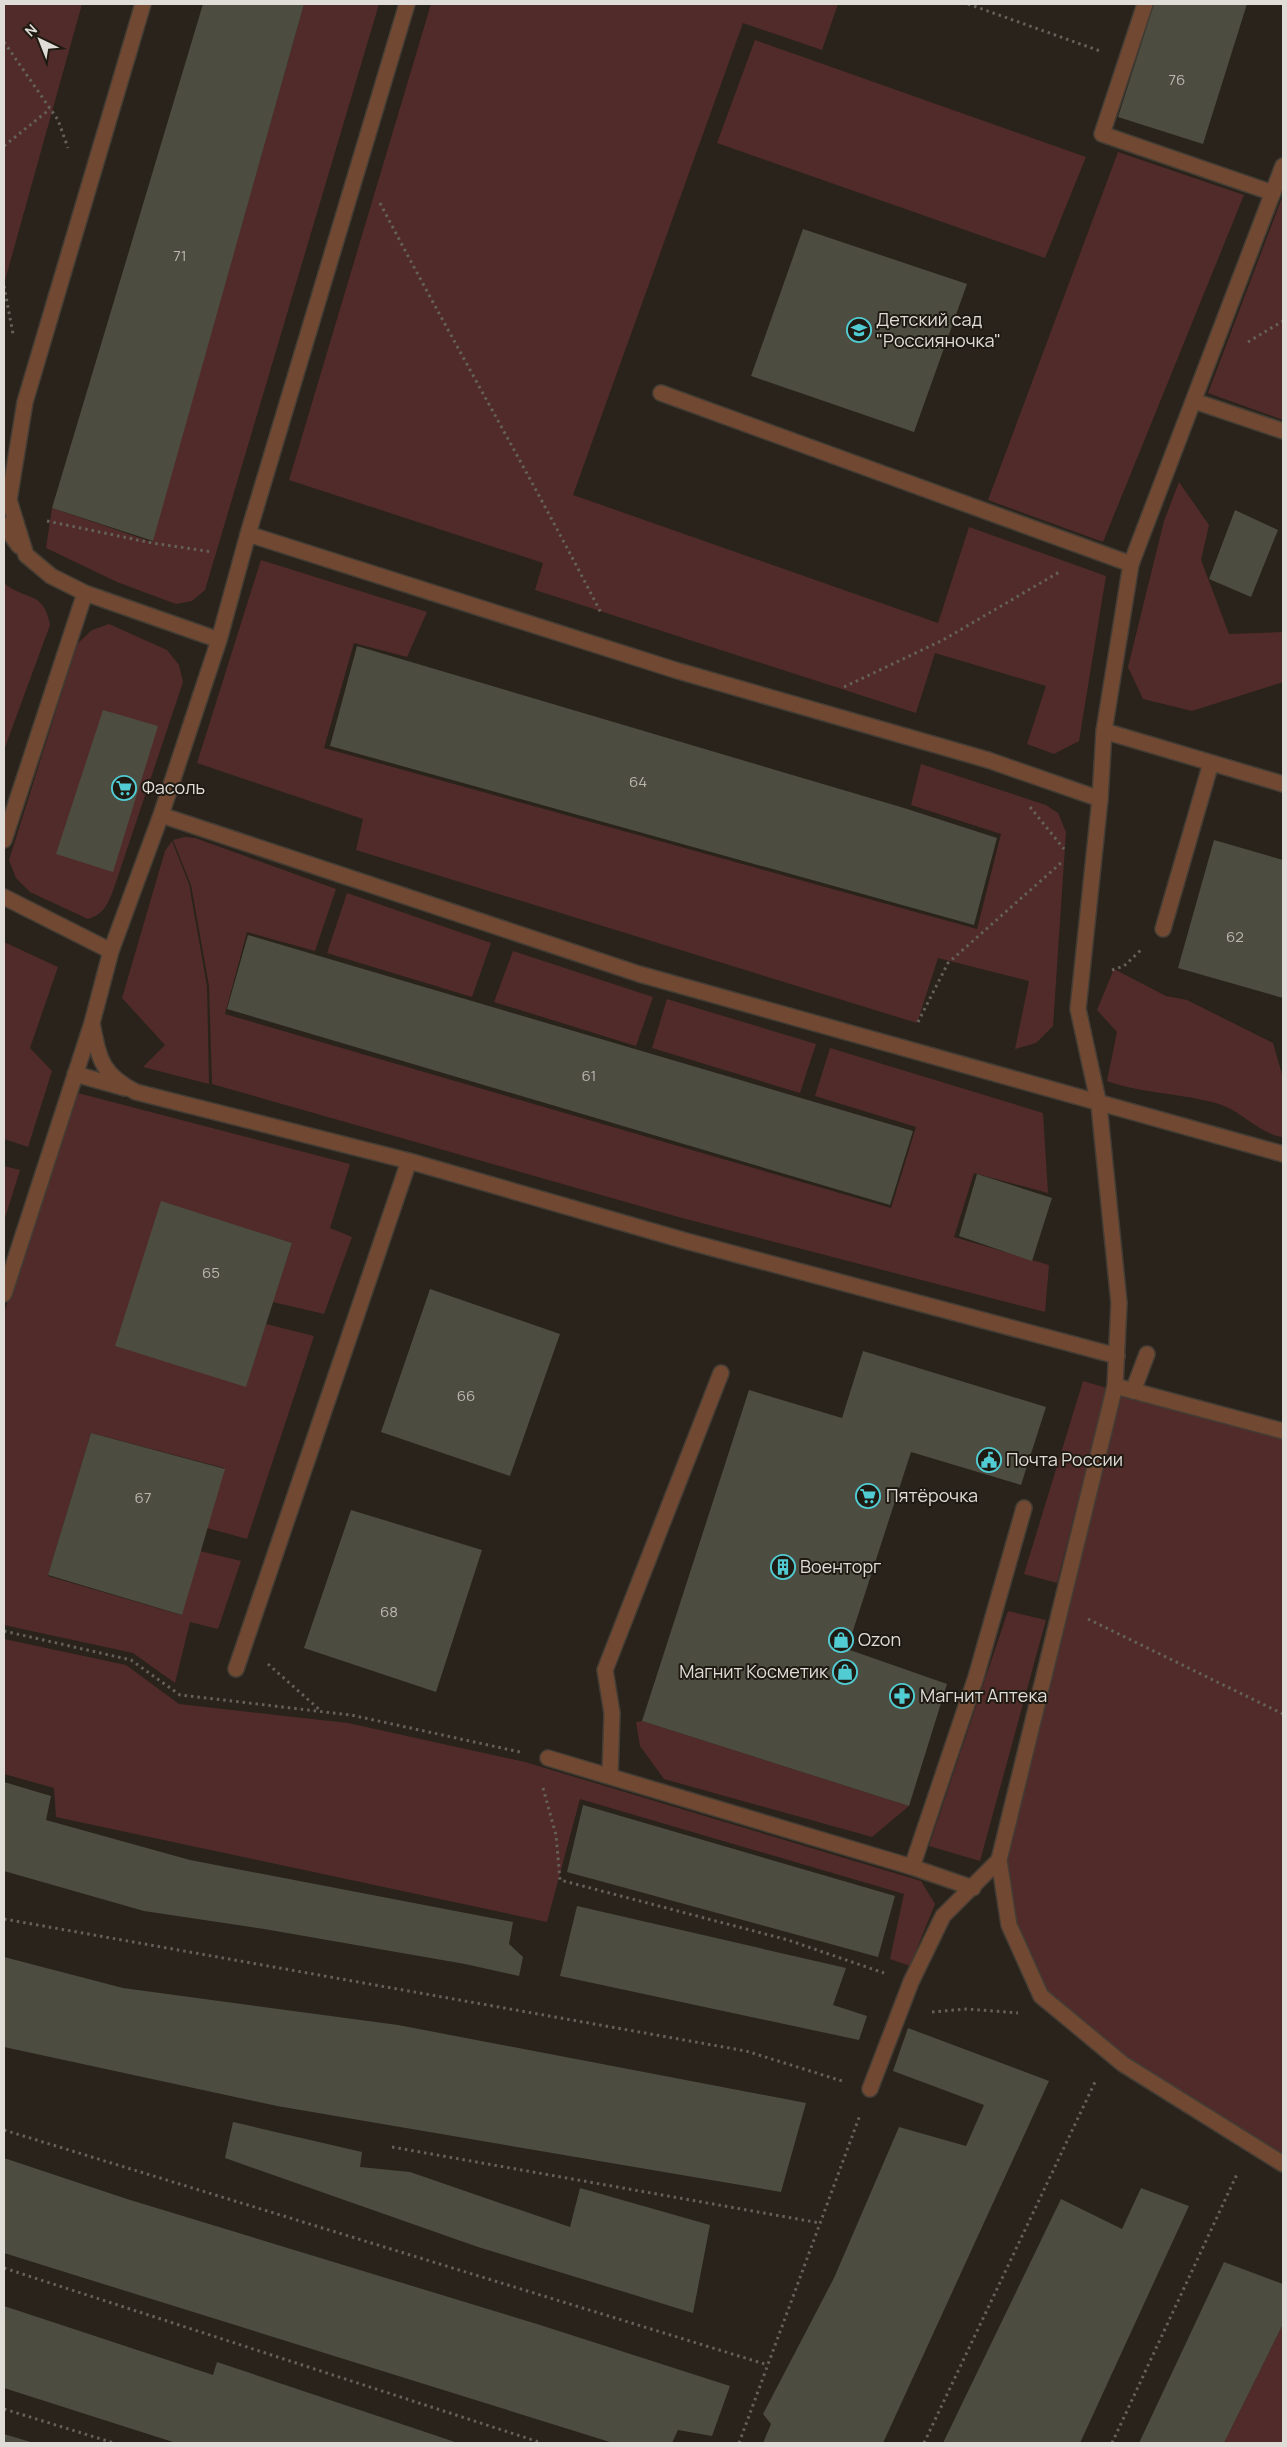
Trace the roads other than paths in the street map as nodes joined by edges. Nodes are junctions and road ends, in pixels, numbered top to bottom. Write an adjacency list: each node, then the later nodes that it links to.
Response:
1 (143, 4): 11 (street)
2 (407, 4): 10 (street)
3 (1145, 4): 5 (street)
4 (1283, 166): 5 (street)
5 (1273, 193): 7 (street)
6 (661, 393): 12 (street)
7 (1194, 401): 8 (street); 12 (street)
8 (1283, 431)
9 (4, 525): 11 (street)
10 (248, 534): 14 (street); 18 (street)
11 (26, 555): 13 (street)
12 (1131, 564): 15 (street)
13 (85, 593): 14 (street); 20 (street)
14 (219, 640): 19 (street)
15 (1104, 731): 16 (street); 18 (street)
16 (1211, 764): 17 (street); 22 (street)
17 (1283, 784)
18 (1100, 798): 27 (street)
19 (161, 815): 23 (street); 27 (street)
20 (4, 840)
21 (4, 897): 23 (street)
22 (1163, 929)
23 (111, 951): 24 (street)
24 (92, 1023): 25 (street); 26 (street)
25 (75, 1074): 26 (street); 30 (street)
26 (136, 1092): 29 (street)
27 (1099, 1104): 28 (street); 32 (street)
28 (1283, 1154)
29 (409, 1161): 32 (street); 38 (street)
30 (4, 1294)
31 (1147, 1354): 35 (street)
32 (1117, 1356): 34 (street)
33 (721, 1373): 40 (street)
34 (1115, 1386): 35 (street); 41 (street)
35 (1133, 1391): 36 (street)
36 (1283, 1431)
37 (1024, 1508): 42 (street)
38 (236, 1669)
39 (541, 1756): 40 (street)
40 (610, 1776): 42 (street)
41 (999, 1860): 43 (street); 45 (street)
42 (912, 1867): 43 (street)
43 (973, 1888): 44 (street)
44 (870, 2090)
45 (1283, 2164)

